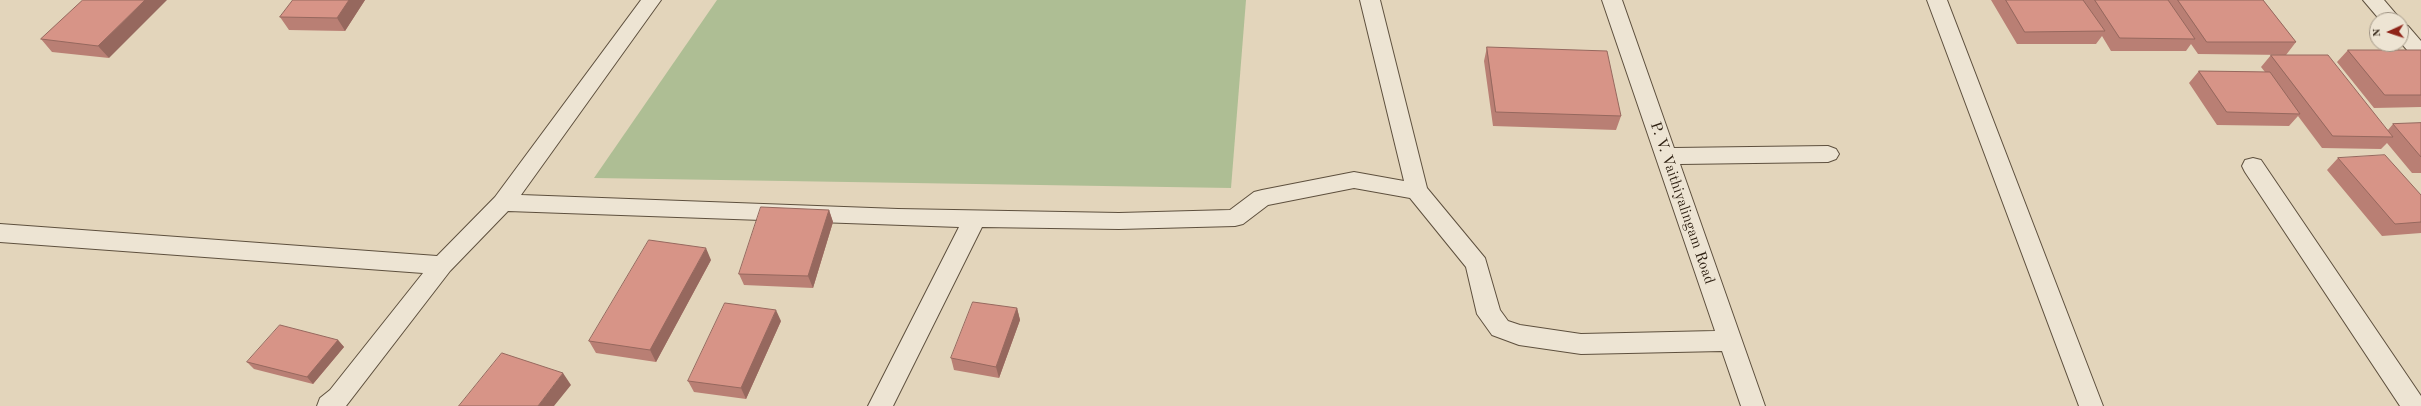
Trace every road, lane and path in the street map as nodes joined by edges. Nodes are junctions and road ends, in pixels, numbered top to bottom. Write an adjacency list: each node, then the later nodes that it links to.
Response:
1 (651, 0): 13 (street)
2 (1370, 0): 12 (street)
3 (1612, 0): 10 (street, P. V. Vaithiyalingam Road)
4 (1937, 0): 21 (street)
5 (2373, 0): 6 (street)
6 (2384, 12)
7 (2409, 40): 8 (street)
8 (2421, 53)
9 (1828, 154): 10 (street)
10 (1665, 156): 17 (street, P. V. Vaithiyalingam Road)
11 (2253, 166): 22 (street)
12 (1417, 192): 14 (street); 17 (street)
13 (503, 203): 14 (street); 16 (street)
14 (975, 218): 19 (street)
15 (0, 233): 16 (street)
16 (442, 265): 18 (street)
17 (1730, 341): 20 (street, P. V. Vaithiyalingam Road)
18 (329, 406)
19 (880, 406)
20 (1753, 406)
21 (2091, 406)
22 (2414, 406)

